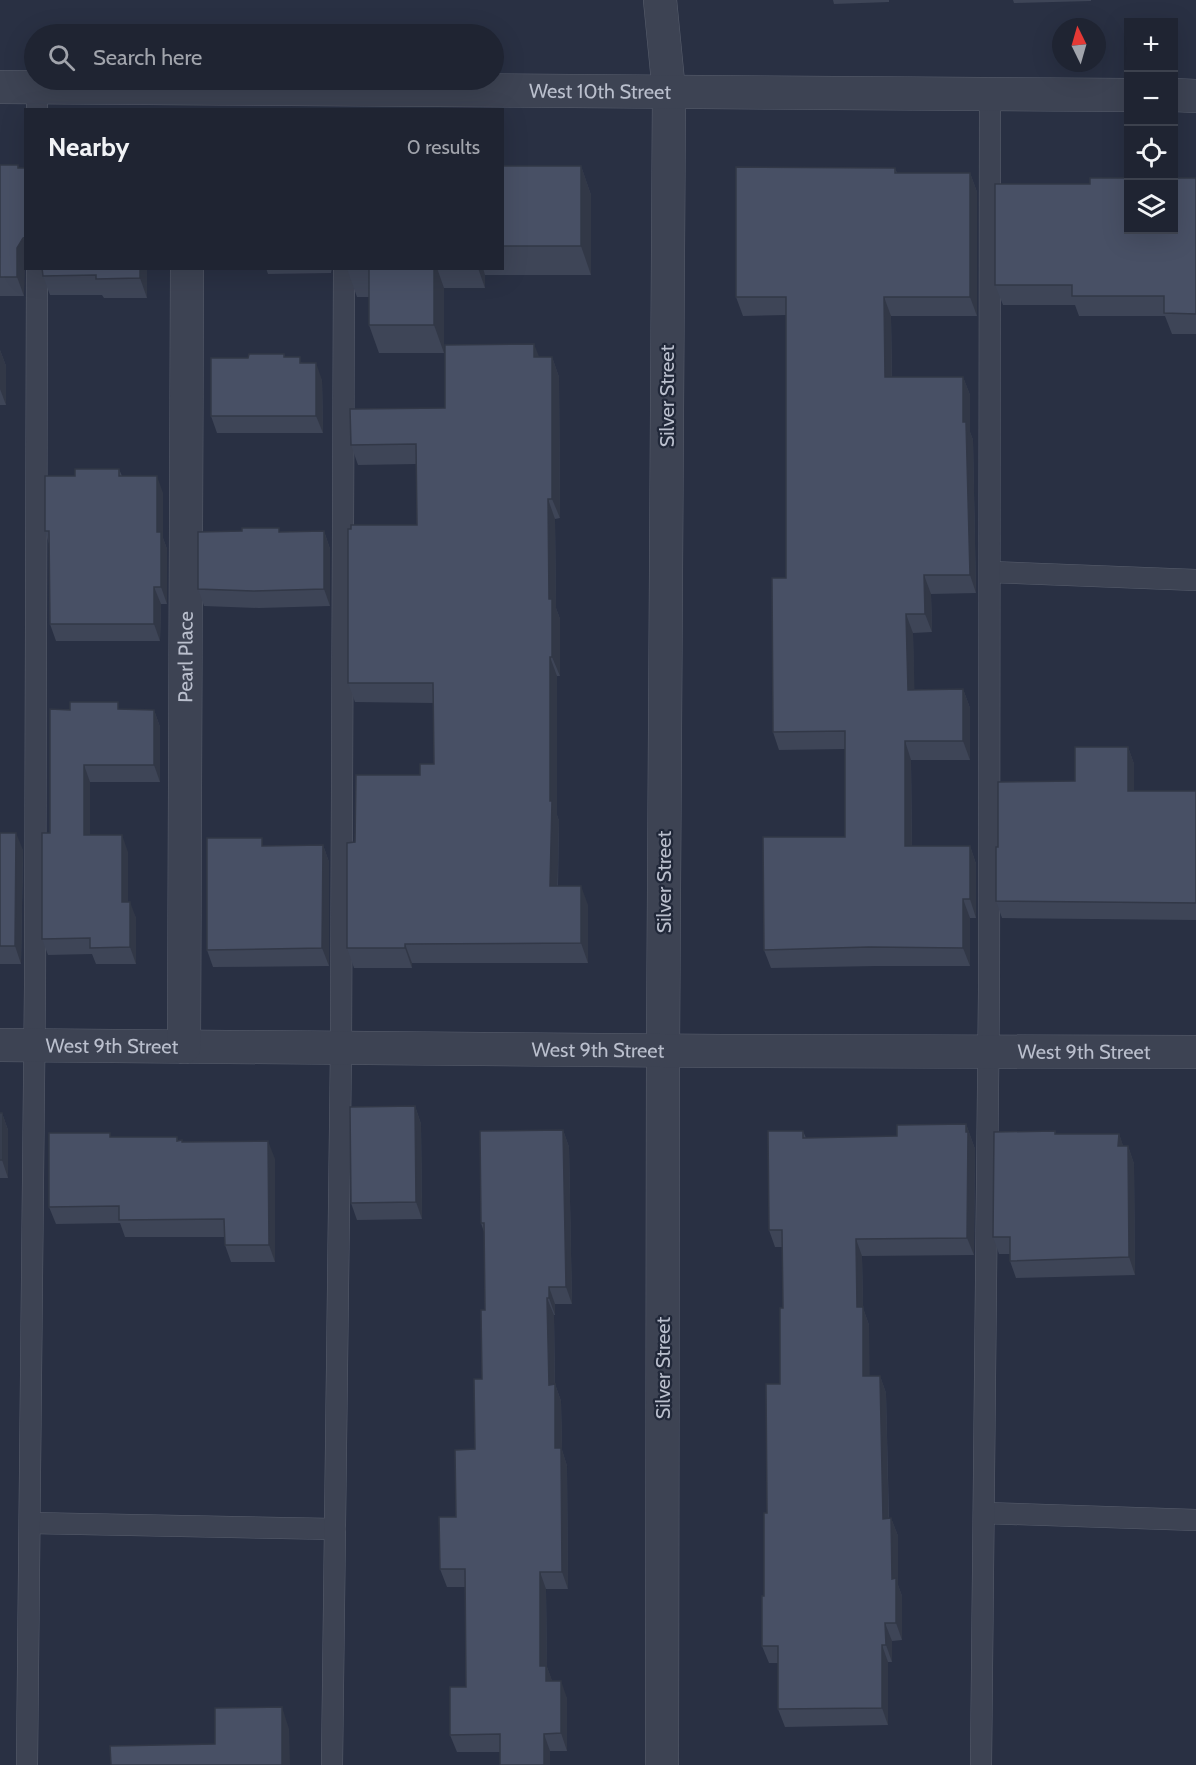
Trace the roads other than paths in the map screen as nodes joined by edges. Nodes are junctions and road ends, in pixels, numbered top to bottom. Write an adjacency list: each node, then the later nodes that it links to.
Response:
1 (660, 0): 3 (street, Silver Street)
2 (0, 87): 8 (street, West 10th Street)
3 (669, 92): 4 (street, West 10th Street); 10 (street, West 10th Street); 20 (street, Silver Street)
4 (990, 93): 5 (street, West 10th Street); 14 (lane)
5 (1124, 95)
6 (1178, 96): 7 (street)
7 (1196, 96)
8 (37, 98): 9 (street, West 10th Street)
9 (190, 99): 10 (street, West 10th Street)
10 (344, 100)
11 (37, 270): 17 (lane)
12 (187, 270): 18 (street, Pearl Place)
13 (344, 270): 19 (lane)
14 (990, 572): 15 (lane); 21 (lane)
15 (1196, 580)
16 (0, 1045): 17 (street, West 9th Street)
17 (35, 1046): 18 (street, West 9th Street); 25 (lane)
18 (184, 1047): 19 (street, West 9th Street)
19 (341, 1048): 20 (street, West 9th Street); 26 (lane)
20 (663, 1050): 21 (street, West 9th Street); 29 (street, Silver Street)
21 (989, 1052): 22 (street, West 9th Street); 23 (lane)
22 (1196, 1052)
23 (984, 1513): 24 (lane); 30 (lane)
24 (1196, 1520)
25 (30, 1523): 26 (lane); 27 (lane)
26 (335, 1528): 28 (lane)
27 (27, 1765)
28 (332, 1765)
29 (662, 1765)
30 (981, 1765)

